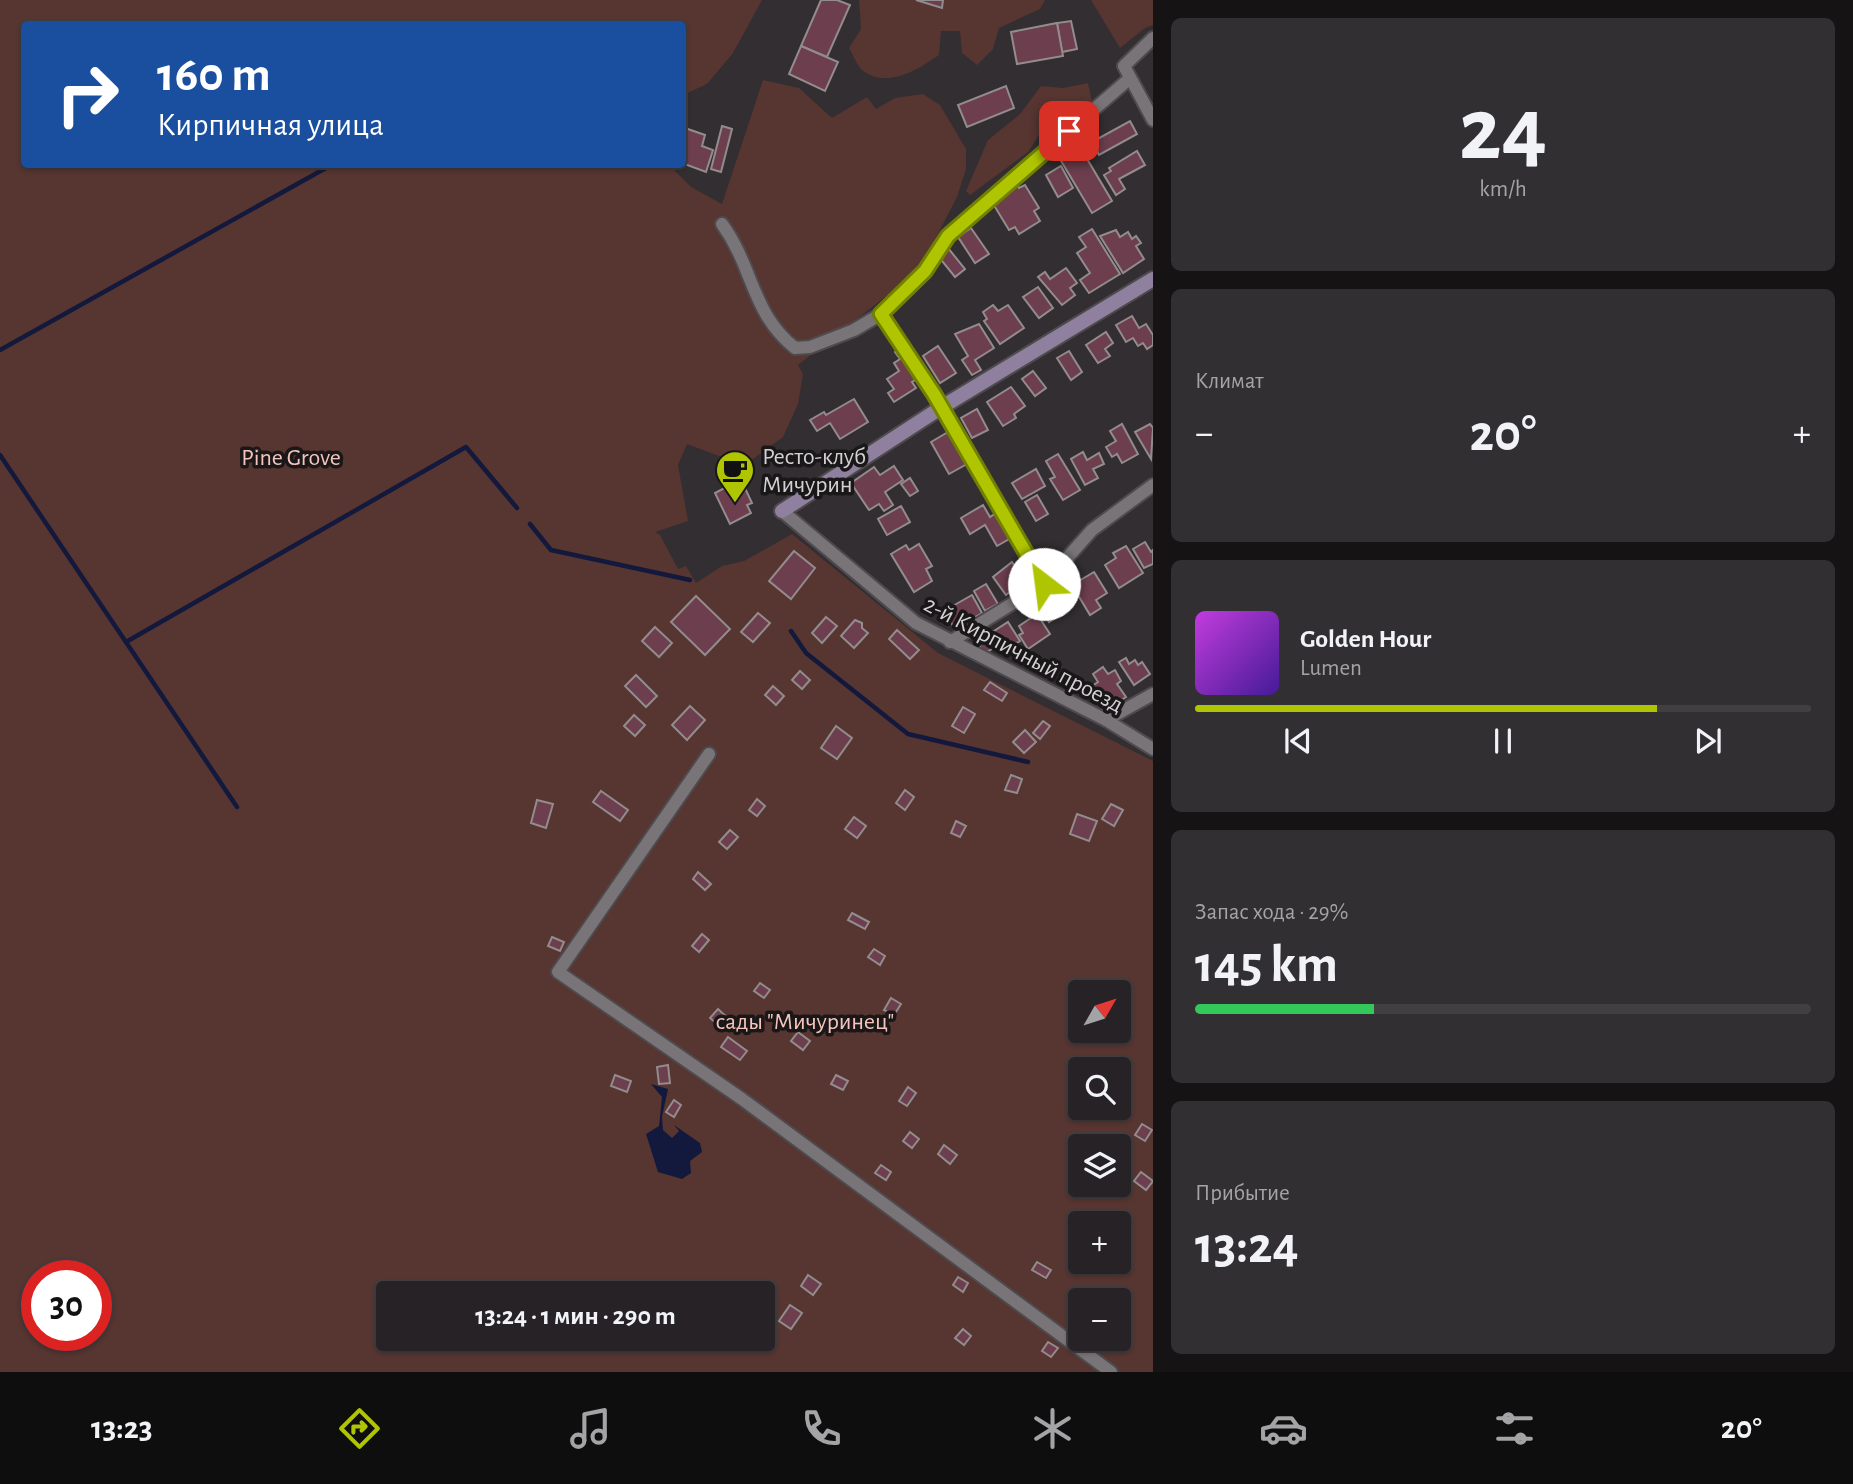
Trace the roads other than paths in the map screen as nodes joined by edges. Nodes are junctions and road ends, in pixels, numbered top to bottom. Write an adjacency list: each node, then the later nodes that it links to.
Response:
1 (1153, 38): 2 (street)
2 (1126, 72): 3 (street); 6 (street)
3 (1153, 120)
4 (722, 224): 6 (street)
5 (1153, 279): 7 (street)
6 (881, 314): 7 (street)
7 (942, 407): 9 (street); 10 (street)
8 (1153, 485): 10 (street)
9 (782, 511): 11 (street, 2-й Кирпичный проезд)
10 (1044, 584): 11 (street)
11 (950, 642): 13 (street, 2-й Кирпичный проезд)
12 (1153, 694): 13 (street)
13 (1106, 720): 14 (street, 2-й Кирпичный проезд)
14 (1153, 748)
15 (709, 754): 16 (street)
16 (1111, 1372)

